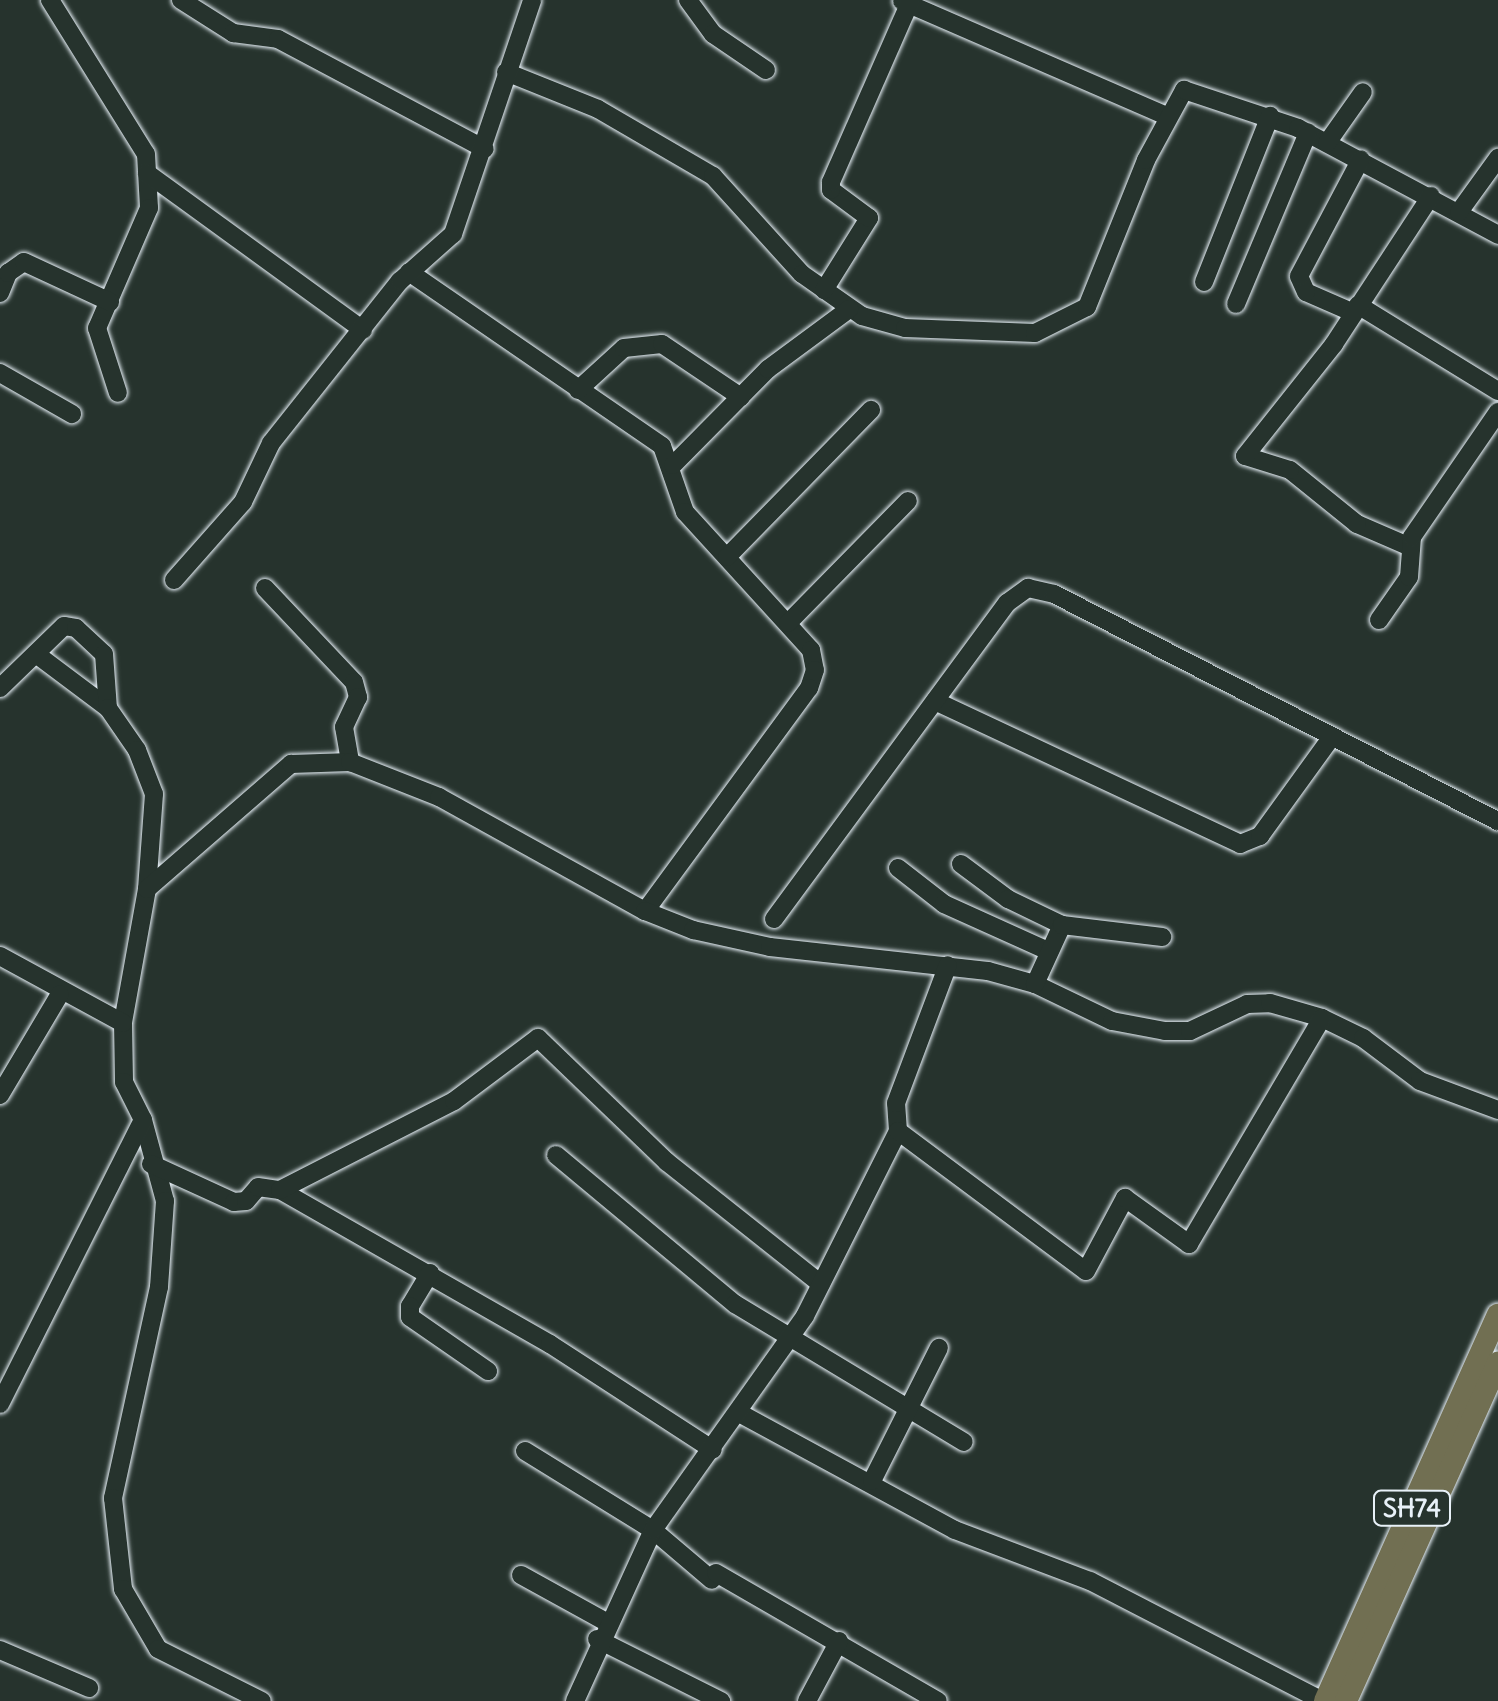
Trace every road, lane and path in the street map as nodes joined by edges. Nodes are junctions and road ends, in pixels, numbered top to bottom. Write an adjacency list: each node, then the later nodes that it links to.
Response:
1 (50, 0): 16 (street)
2 (180, 0): 13 (street)
3 (532, 0): 7 (street)
4 (688, 0): 6 (street)
5 (907, 2): 9 (street); 22 (street)
6 (766, 70)
7 (506, 72): 13 (street); 22 (street)
8 (1363, 92): 12 (street)
9 (1167, 116): 10 (street); 26 (street)
10 (1270, 116): 11 (street); 21 (street)
11 (1308, 133): 12 (street); 25 (street)
12 (1327, 143): 15 (street)
13 (485, 150): 20 (street)
14 (1498, 158): 18 (street)
15 (1361, 160): 17 (street); 27 (street)
16 (147, 173): 24 (street); 28 (street)
17 (1431, 196): 18 (street); 27 (street)
18 (1460, 212): 19 (street)
19 (1498, 235)
20 (409, 272): 28 (street); 30 (street)
21 (1204, 282)
22 (824, 290): 26 (street)
23 (0, 294): 24 (street)
24 (110, 302): 32 (street)
25 (1236, 304)
26 (849, 309): 33 (street)
27 (1356, 309): 31 (street); 39 (street)
28 (363, 330): 41 (street)
29 (0, 374): 36 (street)
30 (578, 390): 33 (street); 37 (street)
31 (1498, 391)
32 (118, 393)
33 (741, 398): 37 (street)
34 (870, 410): 40 (street)
35 (1498, 412): 39 (street)
36 (72, 414)
37 (672, 465): 40 (street)
38 (908, 502): 44 (street)
39 (1408, 546): 43 (street)
40 (728, 557): 44 (street)
41 (174, 580)
42 (265, 588): 50 (street)
43 (1379, 620)
44 (788, 623): 55 (street)
45 (36, 654): 46 (street); 48 (street); 48 (street)
46 (0, 688)
47 (934, 701): 49 (street); 49 (street); 56 (street)
48 (108, 708): 54 (street)
49 (1331, 738): 51 (street)
50 (350, 762): 54 (street); 55 (street)
51 (1498, 821)
52 (961, 864): 57 (street)
53 (898, 868): 59 (street)
54 (147, 889): 65 (street)
55 (645, 911): 61 (street)
56 (774, 919)
57 (1062, 925): 58 (street); 59 (street)
58 (1162, 938)
59 (1048, 952): 62 (street)
60 (0, 956): 63 (street)
61 (948, 965): 62 (street); 69 (street)
62 (1035, 984): 64 (street)
63 (60, 994): 65 (street); 66 (street)
64 (1322, 1018): 67 (street); 69 (street)
65 (123, 1023): 68 (street)
66 (0, 1095)
67 (1498, 1110)
68 (143, 1120): 71 (street); 80 (street)
69 (898, 1131): 74 (street)
70 (556, 1154): 76 (street)
71 (151, 1164): 72 (street); 94 (street)
72 (280, 1190): 73 (street); 74 (street)
73 (430, 1274): 79 (street); 84 (street)
74 (821, 1284): 76 (street)
75 (1498, 1316): 99 (main road, SH74)
76 (790, 1339): 81 (street); 82 (street)
77 (939, 1348): 81 (street)
78 (1498, 1363): 100 (main road, SH74)
79 (488, 1371)
80 (0, 1404)
81 (911, 1404): 83 (street); 86 (street)
82 (741, 1414): 84 (street); 86 (street)
83 (964, 1442)
84 (713, 1450): 87 (street)
85 (525, 1451): 87 (street)
86 (872, 1480): 99 (street)
87 (652, 1530): 89 (street); 91 (street)
88 (521, 1574): 89 (street)
89 (606, 1622): 90 (street)
90 (598, 1639): 95 (street); 96 (street)
91 (839, 1641): 97 (street); 98 (street)
92 (0, 1650): 93 (street)
93 (89, 1688)
94 (262, 1701)
95 (574, 1701)
96 (721, 1701)
97 (807, 1701)
98 (938, 1701)
99 (1323, 1701)
100 (1346, 1701)

